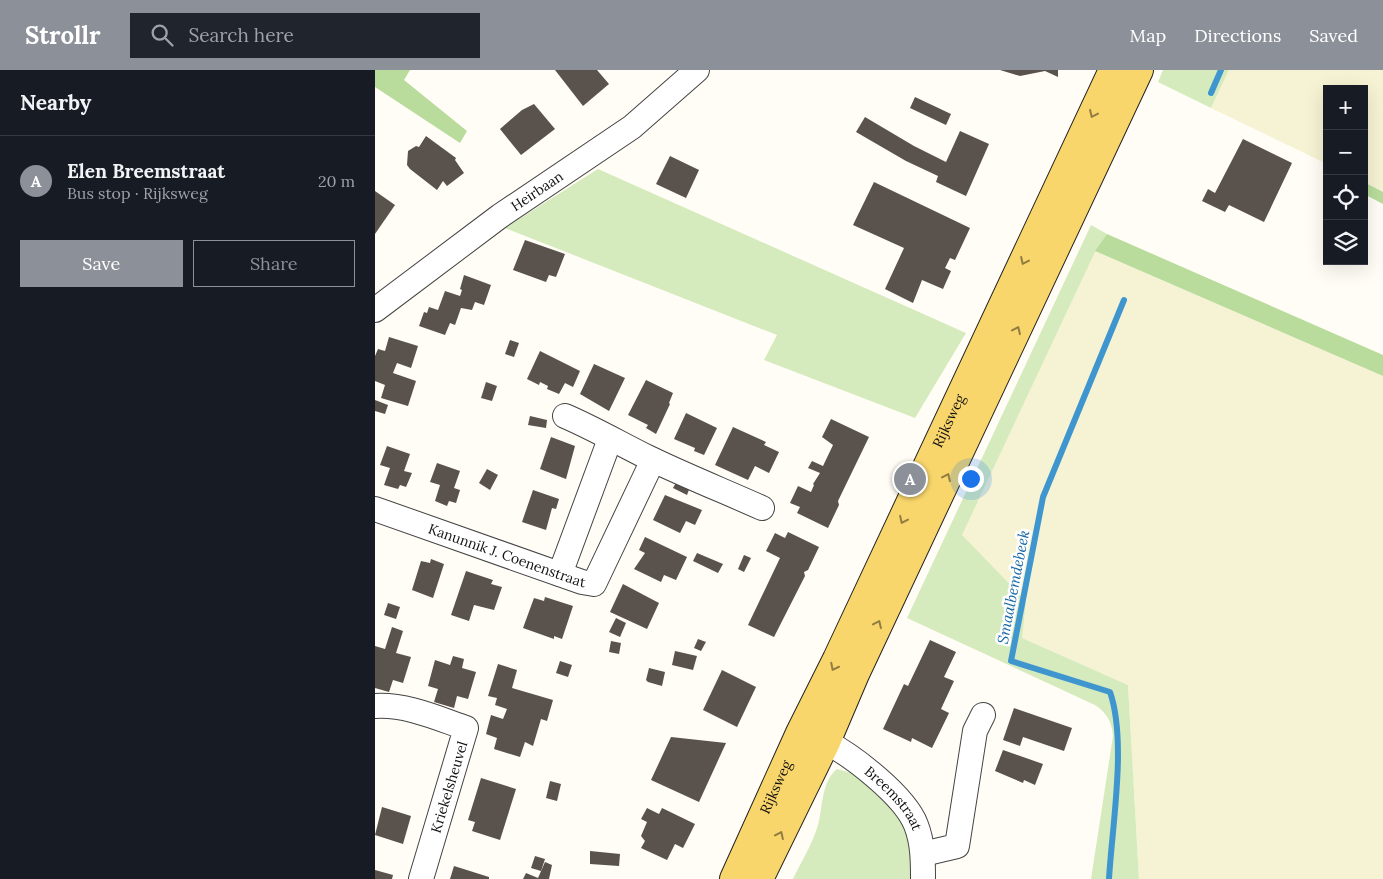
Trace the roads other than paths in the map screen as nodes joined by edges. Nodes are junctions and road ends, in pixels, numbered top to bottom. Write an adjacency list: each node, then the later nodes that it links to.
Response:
1 (697, 70): 4 (street, Heirbaan)
2 (1113, 70): 16 (main road, Rijksweg, one-way to 16)
3 (1139, 70): 13 (main road, Rijksweg, one-way to 3)
4 (375, 310)
5 (565, 416): 6 (street)
6 (609, 439): 7 (street); 10 (street, Kanunnik J. Coenenstraat)
7 (653, 460): 8 (street); 10 (street, Kanunnik J. Coenenstraat)
8 (762, 508)
9 (375, 509): 10 (street, Kanunnik J. Coenenstraat)
10 (560, 574)
11 (375, 706): 15 (street, Kriekelsheuvel)
12 (983, 715): 14 (street)
13 (826, 742): 14 (street, Breemstraat); 17 (main road, Rijksweg, one-way to 13)
14 (923, 854): 18 (street, Breemstraat)
15 (421, 879)
16 (734, 879)
17 (759, 879)
18 (923, 879)

